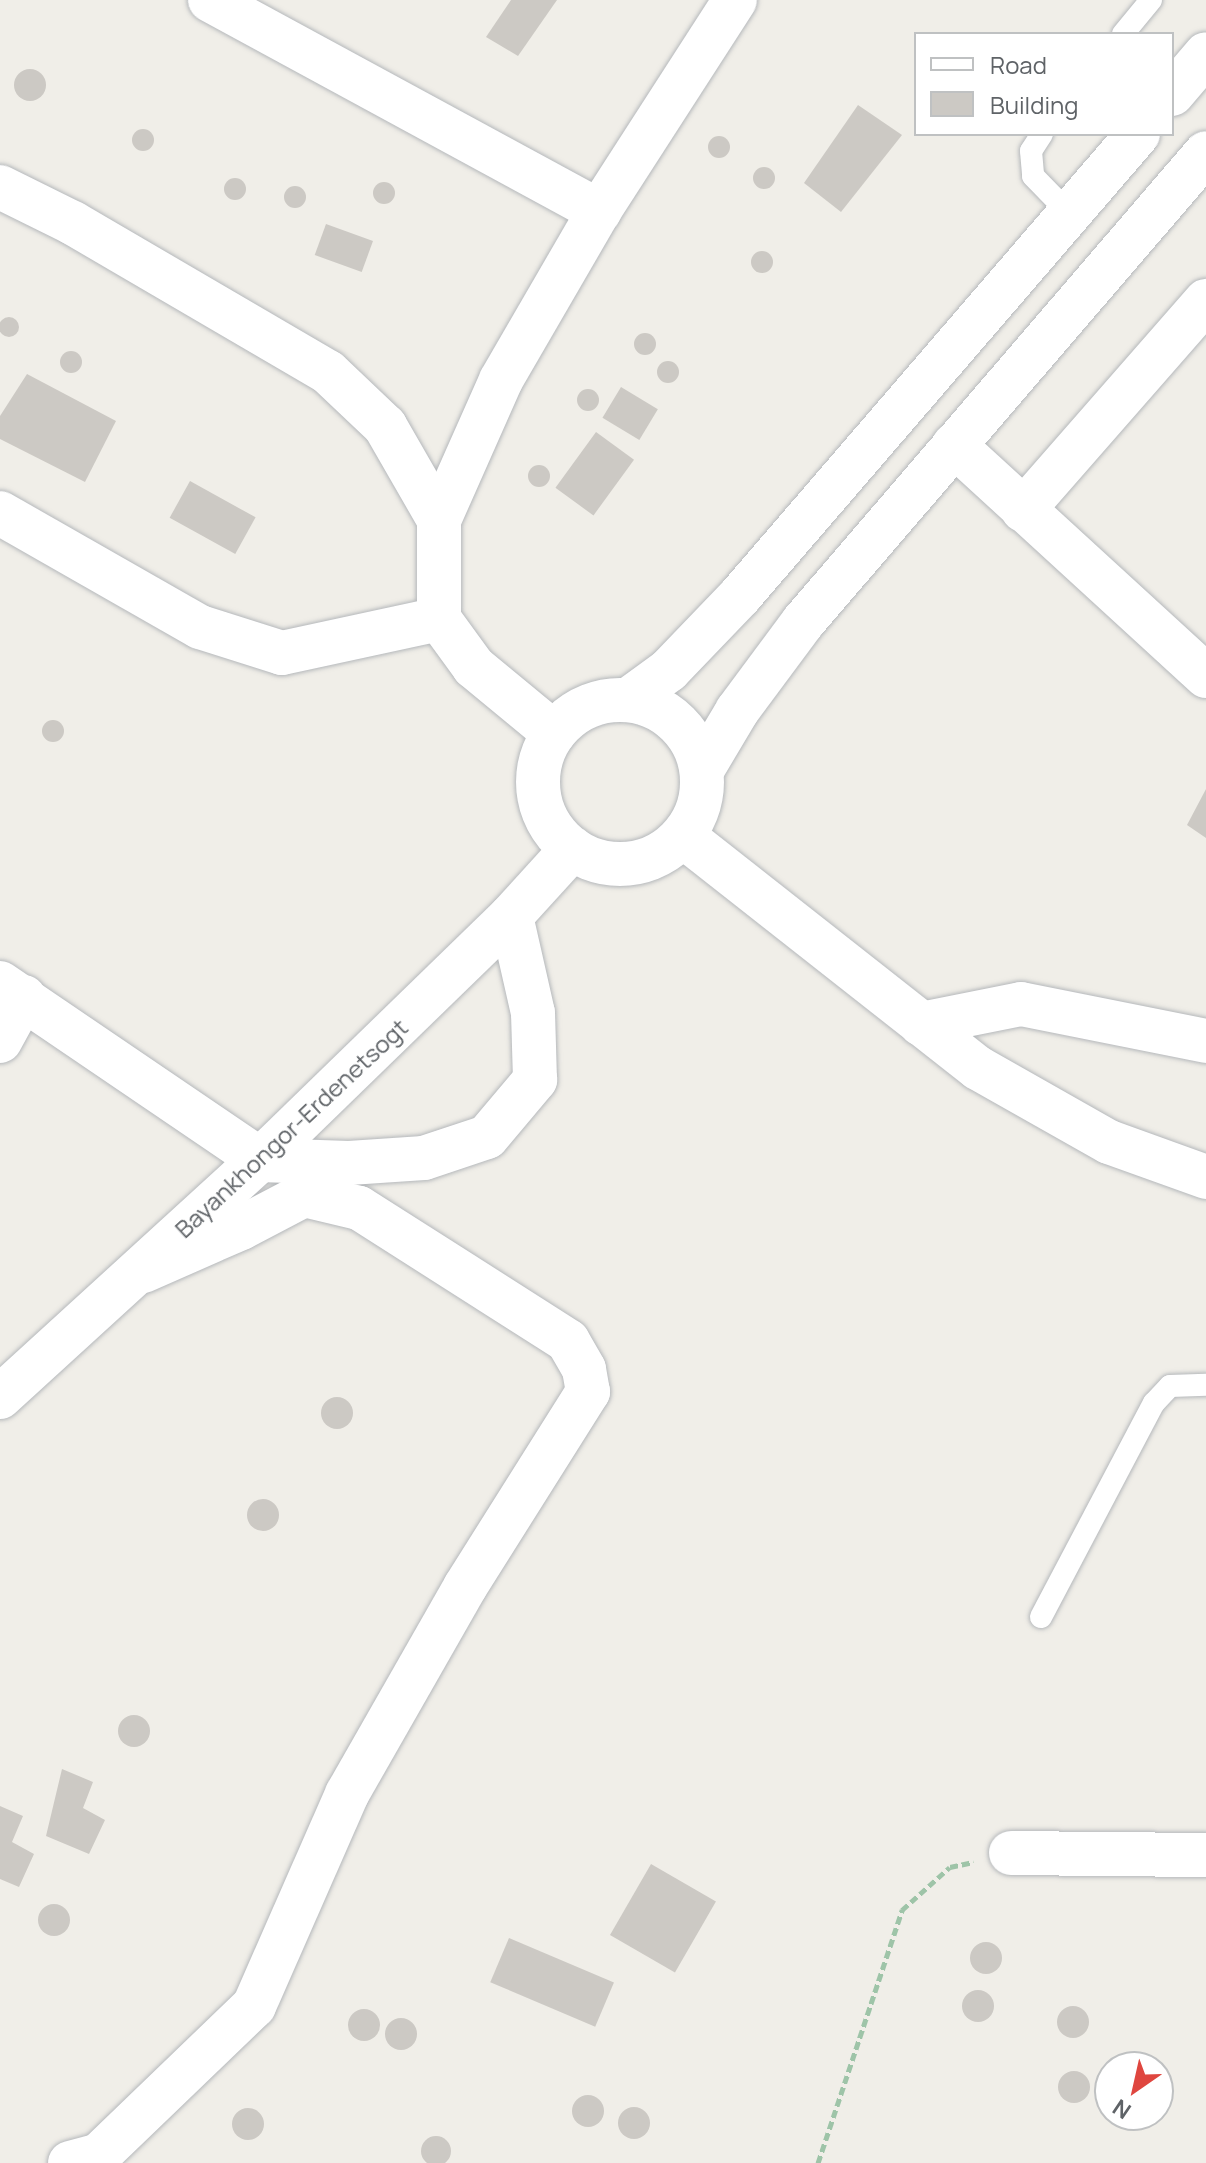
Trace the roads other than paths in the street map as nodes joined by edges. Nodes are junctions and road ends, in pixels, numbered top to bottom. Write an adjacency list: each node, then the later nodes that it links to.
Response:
1 (210, 0): 11 (street)
2 (735, 0): 11 (street)
3 (1151, 0): 4 (lane)
4 (1125, 32)
5 (1206, 54): 6 (street)
6 (1174, 92)
7 (1041, 136): 12 (lane)
8 (1136, 136): 12 (street)
9 (1206, 153): 14 (street)
10 (0, 187): 17 (street)
11 (599, 211): 17 (street)
12 (1069, 213): 20 (street)
13 (1206, 301): 15 (street)
14 (954, 445): 15 (street); 22 (street)
15 (1023, 510): 19 (street)
16 (0, 513): 18 (street)
17 (439, 520): 18 (street)
18 (439, 619): 21 (street)
19 (1206, 676)
20 (628, 700): 21 (street); 22 (street)
21 (554, 733): 24 (street)
22 (702, 770): 23 (street)
23 (683, 836): 24 (street); 27 (street)
24 (572, 849): 25 (street, Bayankhongor-Erdenetsogt)
25 (511, 916): 30 (street, Bayankhongor-Erdenetsogt); 30 (street)
26 (12, 990): 28 (street); 30 (street)
27 (921, 1024): 29 (street); 31 (street)
28 (0, 1041)
29 (1206, 1041)
30 (260, 1160): 32 (street, Bayankhongor-Erdenetsogt)
31 (1206, 1177)
32 (134, 1275): 34 (street, Bayankhongor-Erdenetsogt); 38 (street)
33 (1206, 1385): 35 (lane)
34 (0, 1397)
35 (1041, 1617)
36 (1011, 1853): 37 (street)
37 (1206, 1855)
38 (94, 2160)

